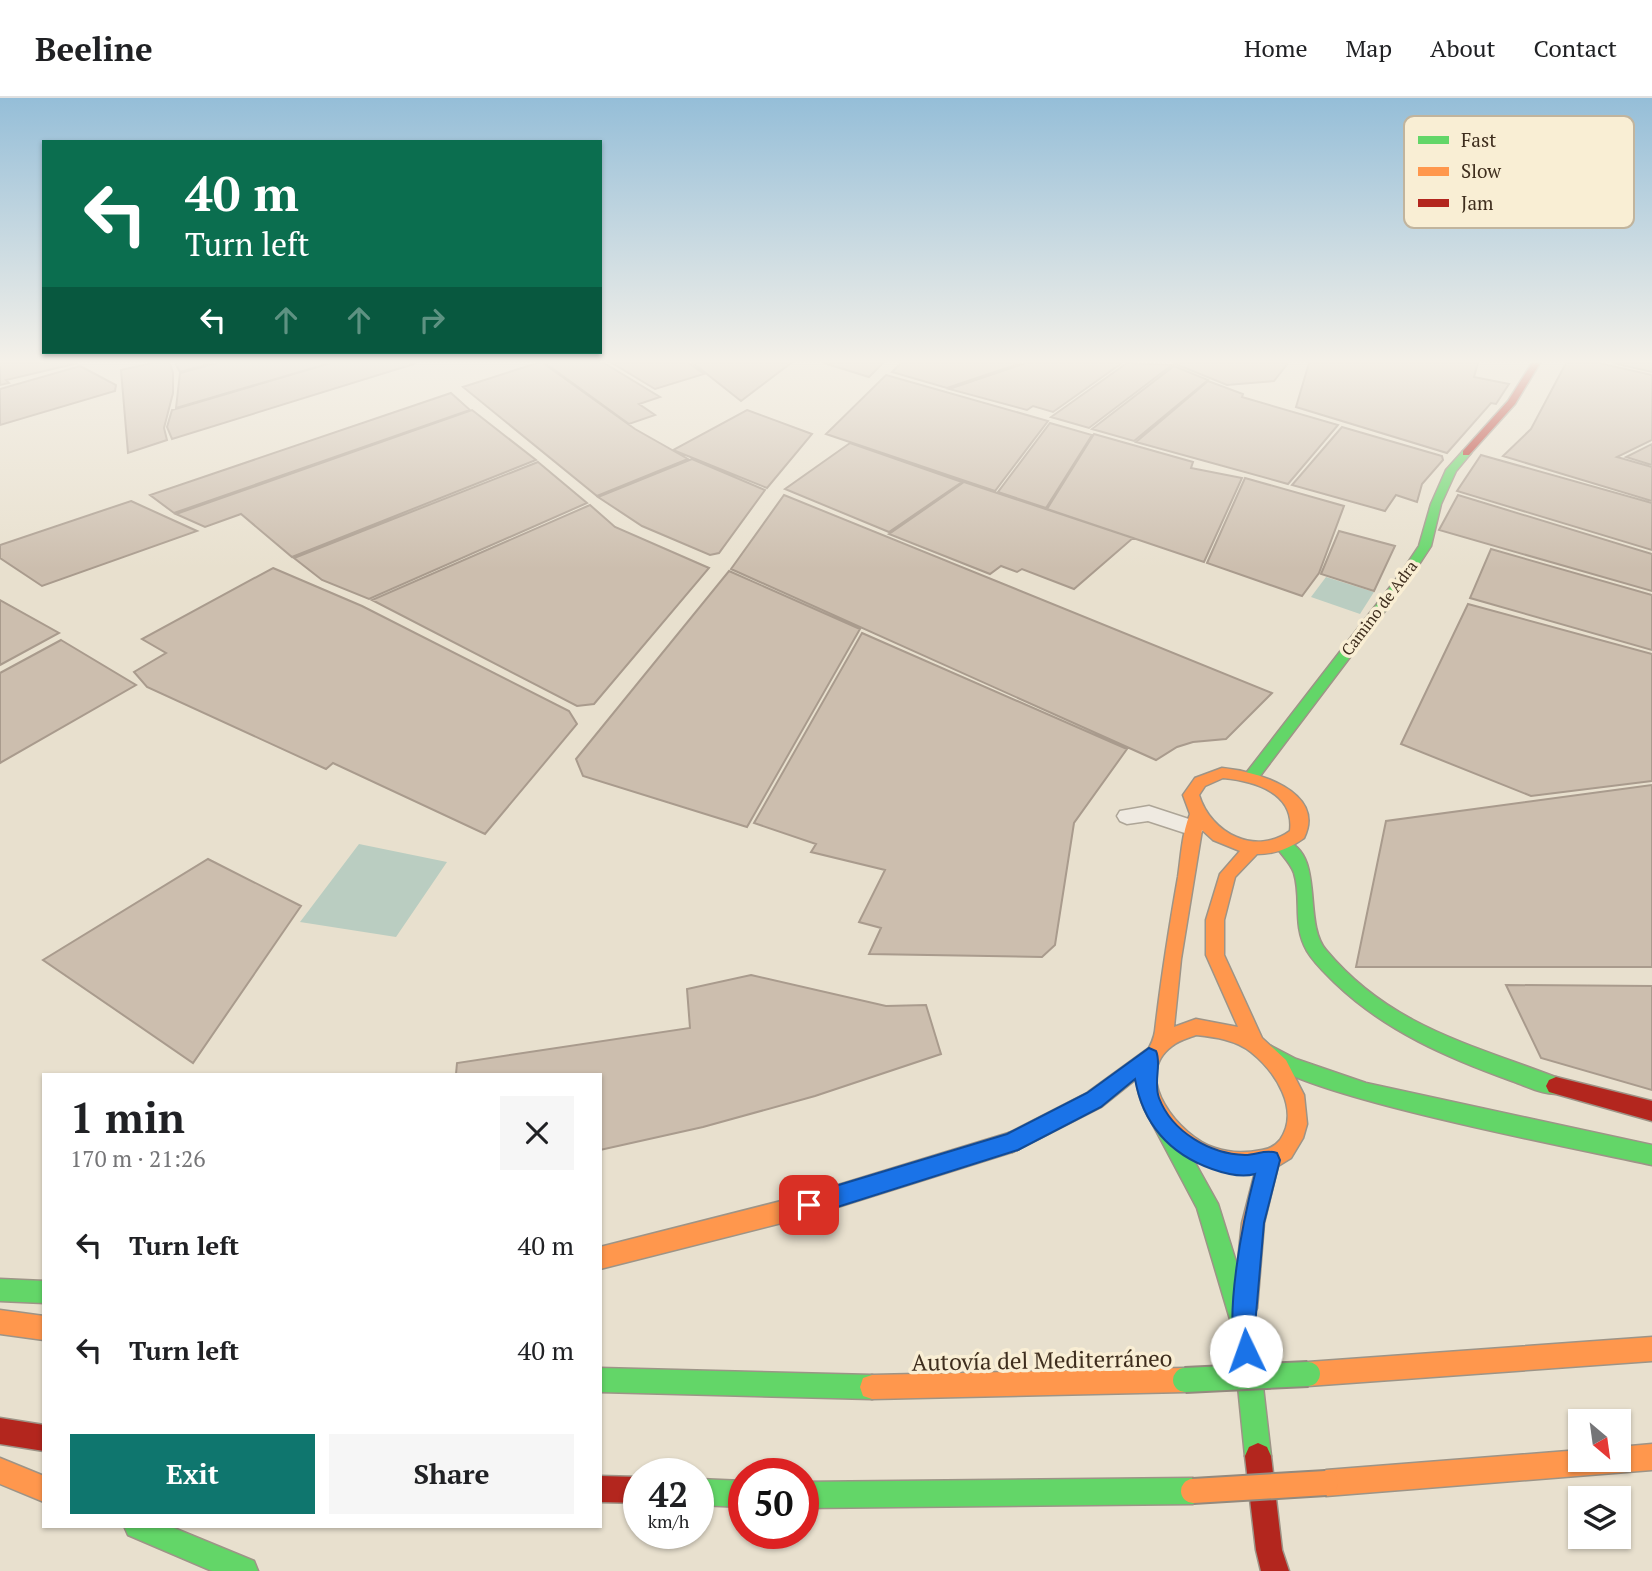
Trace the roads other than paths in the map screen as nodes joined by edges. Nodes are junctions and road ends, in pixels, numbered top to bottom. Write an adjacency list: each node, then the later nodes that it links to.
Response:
1 (1486, 432): 2 (main road, Camino de Adra)
2 (1252, 776): 4 (main road); 5 (main road)
3 (1127, 816): 4 (street)
4 (1195, 822): 6 (main road); 7 (main road)
5 (1284, 846): 6 (main road); 10 (main road)
6 (1252, 849): 8 (main road)
7 (1163, 1039): 8 (main road); 9 (main road)
8 (1261, 1049): 12 (main road); 13 (main road)
9 (1149, 1057): 11 (main road); 14 (main road)
10 (1652, 1111)
11 (1162, 1123): 13 (main road); 18 (main road)
12 (1652, 1155)
13 (1269, 1160): 18 (main road)
14 (602, 1257)
15 (0, 1290): 16 (main road)
16 (42, 1292)
17 (0, 1322): 19 (main road)
18 (1244, 1326): 31 (main road)
19 (42, 1328)
20 (1652, 1349): 21 (main road, Autovía del Mediterráneo, bridge)
21 (602, 1380)
22 (0, 1431): 23 (main road)
23 (42, 1438)
24 (1652, 1457): 29 (main road, bridge)
25 (0, 1471): 26 (main road)
26 (42, 1488)
27 (602, 1489): 28 (main road)
28 (623, 1490)
29 (819, 1496)
30 (142, 1528): 32 (main road)
31 (1269, 1550): 33 (main road); 34 (main road)
32 (244, 1571)
33 (1264, 1571)
34 (1275, 1571)

